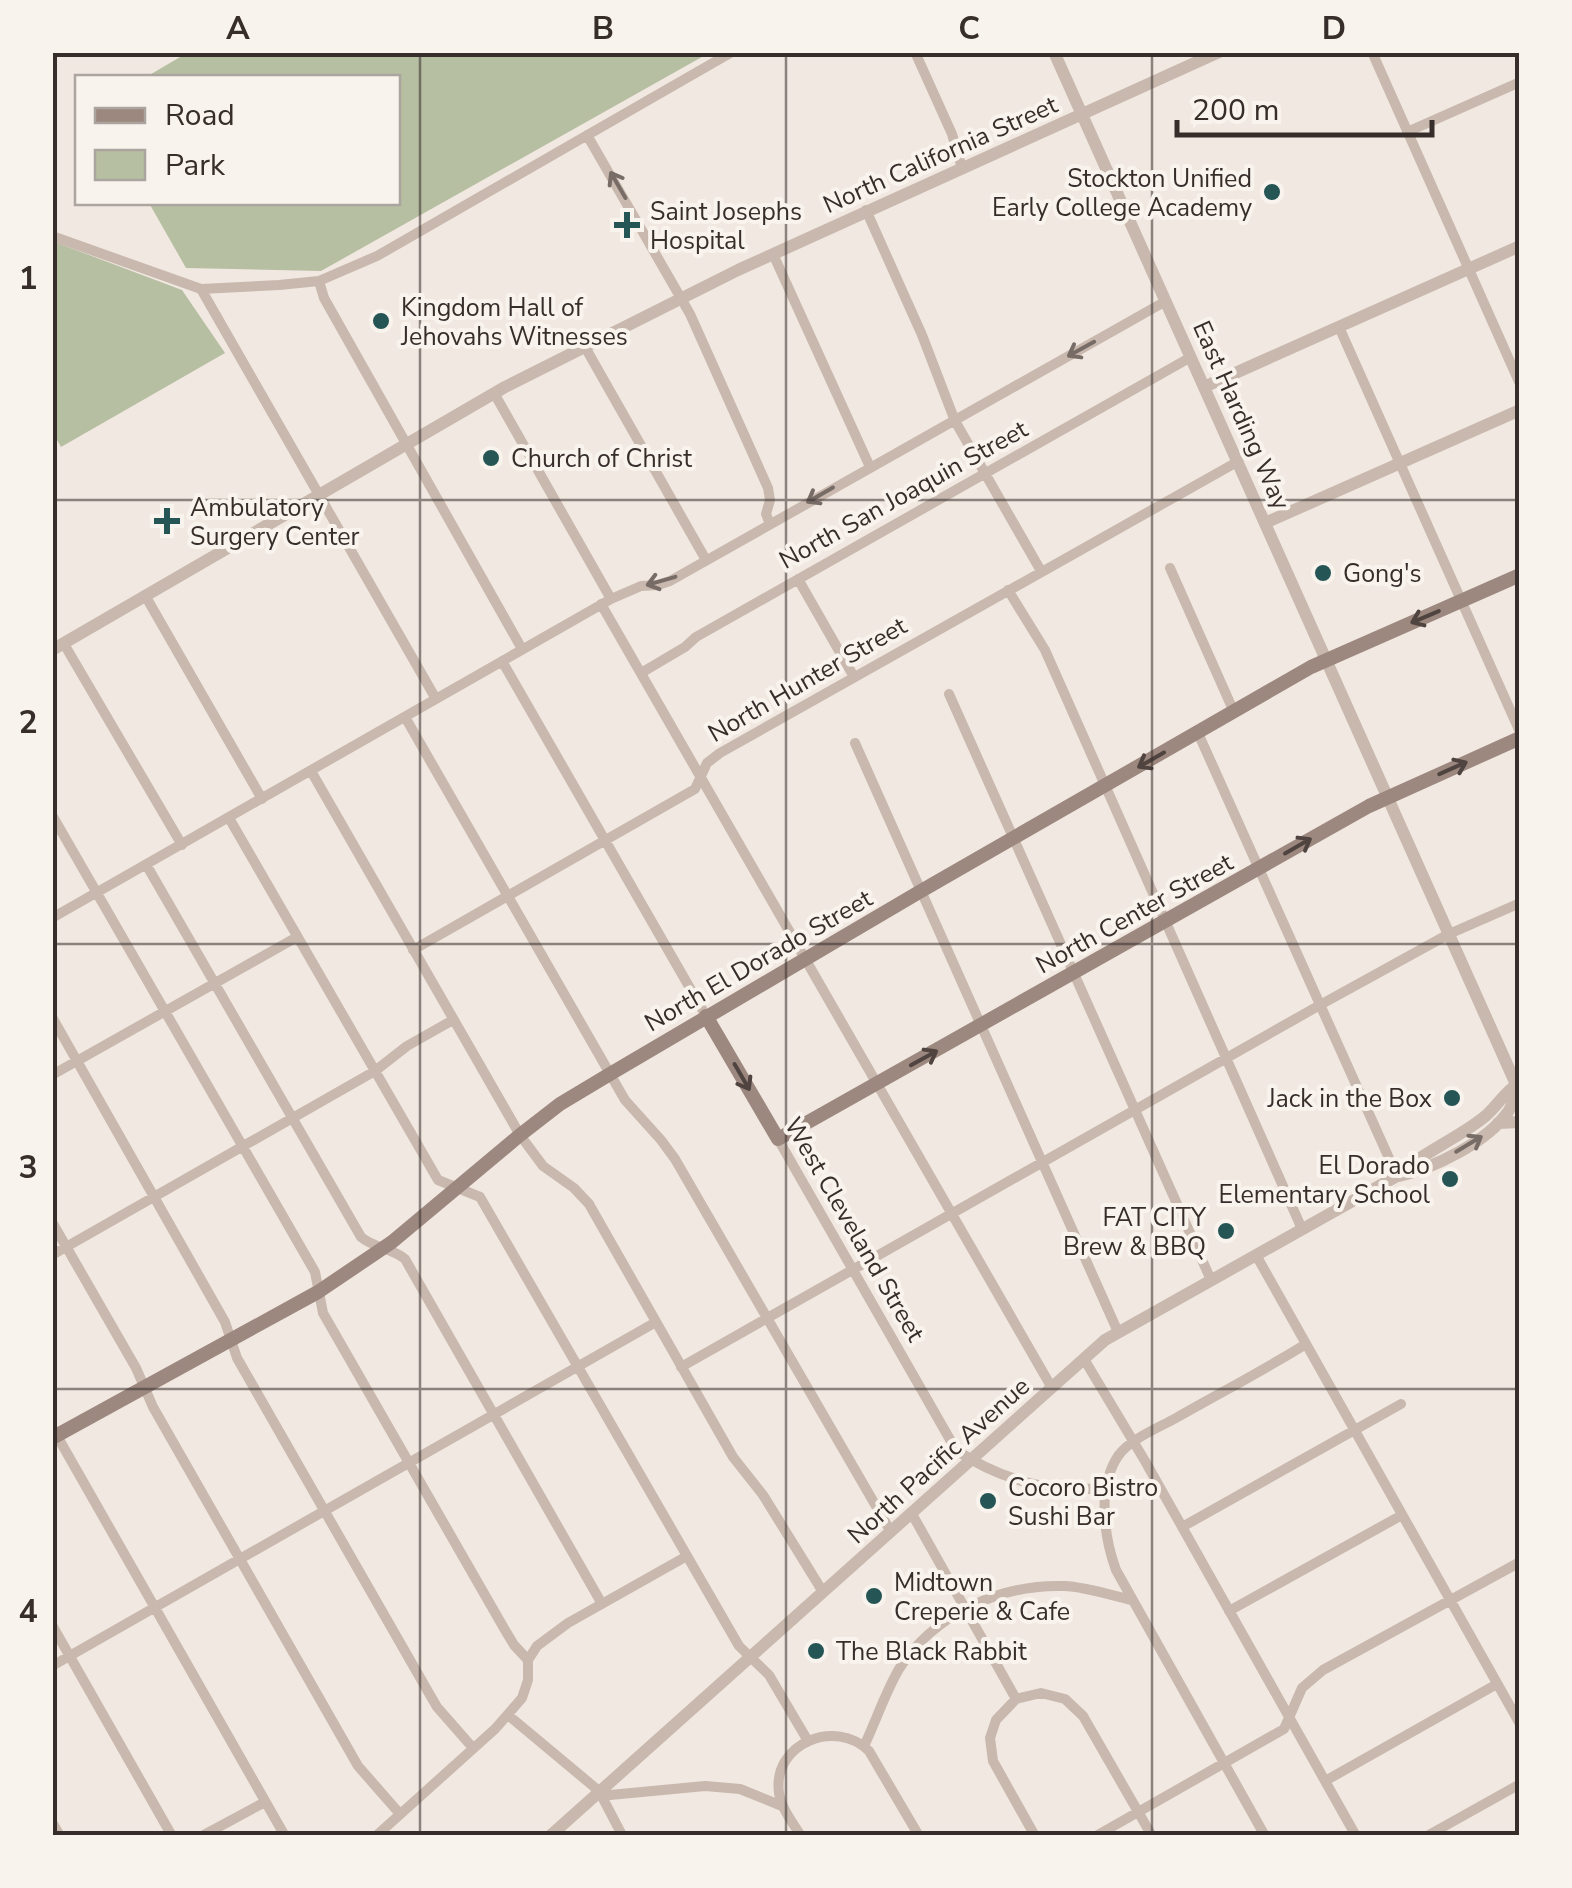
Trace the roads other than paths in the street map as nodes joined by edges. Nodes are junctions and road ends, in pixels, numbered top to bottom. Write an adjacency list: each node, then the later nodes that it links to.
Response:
1 (732, 52): 9 (street)
2 (916, 52): 10 (street)
3 (1054, 52): 7 (street, East Harding Way)
4 (1219, 52): 7 (street, North California Street)
5 (1372, 52): 8 (street)
6 (1520, 82): 8 (street)
7 (1082, 114): 10 (street, North California Street); 19 (street, East Harding Way)
8 (1407, 132): 15 (street)
9 (587, 135): 16 (street); 18 (street, one-way to 9)
10 (962, 168): 11 (street, North California Street)
11 (866, 210): 14 (street, North California Street); 27 (street)
12 (52, 236): 17 (street)
13 (1520, 246): 15 (street)
14 (773, 254): 18 (street, North California Street); 31 (street)
15 (1468, 269): 20 (street); 23 (street)
16 (319, 281): 17 (street); 28 (street)
17 (201, 288): 33 (street)
18 (682, 298): 21 (street, North California Street); 34 (street)
19 (1166, 301): 22 (street, East Harding Way); 27 (street, one-way to 27)
20 (1339, 327): 24 (street); 30 (street)
21 (585, 347): 25 (street, North California Street); 36 (street)
22 (1191, 357): 24 (street, East Harding Way); 32 (street, North San Joaquin Street)
23 (1520, 384)
24 (1204, 387): 29 (street, East Harding Way)
25 (494, 393): 28 (street, North California Street); 43 (street)
26 (1520, 410): 30 (street)
27 (956, 421): 31 (street); 32 (street)
28 (406, 443): 33 (street, North California Street); 46 (street)
29 (1238, 462): 35 (street, East Harding Way); 38 (street, North Hunter Street)
30 (1400, 464): 35 (street); 44 (street)
31 (870, 468): 34 (street, one-way to 34)
32 (984, 474): 38 (street); 40 (street, North San Joaquin Street)
33 (318, 494): 42 (street, North California Street); 52 (street)
34 (770, 524): 36 (street)
35 (1265, 524): 47 (street, East Harding Way)
36 (706, 560): 43 (street, one-way to 43)
37 (1170, 568): 53 (street)
38 (1041, 572): 41 (street, North Hunter Street)
39 (1520, 575): 44 (main road, North El Dorado Street)
40 (798, 579): 49 (street, North San Joaquin Street); 50 (street)
41 (1008, 590): 50 (street, North Hunter Street); 60 (street)
42 (146, 596): 45 (street, North California Street); 62 (street)
43 (606, 602): 46 (street); 49 (street)
44 (1461, 602): 47 (main road, North El Dorado Street, one-way to 47); 56 (street)
45 (58, 647): 67 (street)
46 (522, 649): 48 (street)
47 (1327, 660): 53 (main road, North El Dorado Street); 61 (street, East Harding Way)
48 (502, 661): 52 (street); 65 (street)
49 (641, 673): 59 (street)
50 (854, 677): 59 (street, North Hunter Street)
51 (949, 694): 66 (street)
52 (436, 699): 54 (street)
53 (1234, 712): 55 (main road, North El Dorado Street)
54 (405, 717): 58 (street); 72 (street)
55 (1198, 733): 60 (main road, North El Dorado Street, one-way to 60); 69 (street)
56 (1520, 735): 61 (main road, North Center Street, one-way to 56)
57 (855, 743): 70 (street)
58 (310, 771): 62 (street); 78 (street)
59 (701, 777): 65 (street, North Hunter Street); 79 (street)
60 (1106, 786): 66 (main road, North El Dorado Street); 75 (street)
61 (1388, 797): 69 (main road, North Center Street, one-way to 61); 76 (street, East Harding Way)
62 (262, 799): 64 (street)
63 (52, 815): 71 (street)
64 (229, 818): 67 (street); 77 (street)
65 (606, 840): 72 (street, North Hunter Street); 84 (street)
66 (1013, 840): 70 (main road, North El Dorado Street); 80 (street)
67 (182, 845): 68 (street)
68 (147, 866): 71 (street); 81 (street)
69 (1259, 868): 75 (main road, North Center Street); 82 (street)
70 (921, 891): 79 (main road, North El Dorado Street); 87 (street)
71 (98, 892): 74 (street); 83 (street)
72 (508, 896): 78 (street, North Hunter Street); 91 (street)
73 (1520, 903): 76 (street)
74 (52, 918)
75 (1167, 920): 80 (main road, North Center Street); 88 (street)
76 (1449, 934): 82 (street); 94 (street, East Harding Way)
77 (297, 937): 81 (street); 90 (street)
78 (413, 950): 86 (street)
79 (804, 959): 84 (main road, North El Dorado Street); 93 (street)
80 (1074, 973): 87 (main road, North Center Street); 95 (street)
81 (216, 984): 83 (street); 96 (street)
82 (1320, 1004): 88 (street); 103 (street)
83 (166, 1011): 89 (street); 101 (street)
84 (706, 1016): 91 (main road, North El Dorado Street); 100 (main road, West Cleveland Street, one-way to 100)
85 (52, 1017): 89 (street)
86 (453, 1020): 90 (street); 99 (street)
87 (980, 1026): 93 (main road, North Center Street, one-way to 87); 102 (street)
88 (1228, 1057): 95 (street); 108 (street)
89 (78, 1061): 92 (street); 105 (street)
90 (375, 1071): 96 (street); 104 (street)
91 (610, 1074): 99 (main road, North El Dorado Street); 116 (street)
92 (52, 1075)
93 (877, 1084): 100 (main road, North Center Street); 106 (street)
94 (1518, 1084): 98 (street, North Pacific Avenue); 103 (street, North Pacific Avenue)
95 (1135, 1110): 102 (street); 114 (street)
96 (292, 1119): 101 (street); 110 (street)
97 (1520, 1122): 98 (street)
98 (1498, 1123): 103 (street, North Pacific Avenue, one-way to 98)
99 (520, 1134): 104 (main road, North El Dorado Street); 117 (street)
100 (778, 1139): 113 (street, West Cleveland Street)
101 (244, 1146): 105 (street); 115 (street)
102 (1042, 1162): 106 (street); 118 (street)
103 (1397, 1176): 108 (street, North Pacific Avenue)
104 (458, 1188): 110 (main road, North El Dorado Street); 122 (street)
105 (155, 1197): 109 (street); 119 (street)
106 (951, 1213): 113 (street); 125 (street)
107 (52, 1222): 109 (street)
108 (1302, 1229): 112 (street, North Pacific Avenue)
109 (67, 1246): 111 (street); 124 (street)
110 (384, 1248): 115 (main road, North El Dorado Street); 127 (street)
111 (52, 1255)
112 (1256, 1255): 114 (street, North Pacific Avenue); 120 (street)
113 (853, 1269): 116 (street); 131 (street, West Cleveland Street)
114 (1211, 1280): 118 (street, North Pacific Avenue)
115 (318, 1292): 119 (main road, North El Dorado Street); 132 (street)
116 (766, 1319): 123 (street); 138 (street)
117 (656, 1322): 122 (street); 123 (street)
118 (1118, 1332): 121 (street, North Pacific Avenue)
119 (232, 1339): 124 (main road, North El Dorado Street); 134 (street)
120 (1306, 1344): 128 (street); 130 (street)
121 (1084, 1359): 125 (street, North Pacific Avenue); 130 (street)
122 (578, 1366): 127 (street); 139 (street)
123 (681, 1367): 142 (street)
124 (145, 1388): 129 (main road, North El Dorado Street); 140 (street)
125 (1052, 1388): 131 (street, North Pacific Avenue)
126 (1401, 1404): 128 (street)
127 (494, 1414): 132 (street); 145 (street)
128 (1354, 1430): 136 (street); 137 (street)
129 (54, 1433): 146 (street)
130 (1133, 1443): 133 (street); 137 (street)
131 (970, 1460): 133 (street); 135 (street, North Pacific Avenue)
132 (408, 1463): 134 (street); 152 (street)
133 (1108, 1487): 143 (street)
134 (324, 1512): 140 (street); 161 (street)
135 (912, 1514): 138 (street, North Pacific Avenue); 147 (street)
136 (1402, 1514): 144 (street); 148 (street)
137 (1182, 1527): 148 (street)
138 (891, 1532): 142 (street, North Pacific Avenue)
139 (687, 1556): 145 (street); 151 (street)
140 (240, 1560): 146 (street); 169 (street)
141 (1520, 1562): 144 (street)
142 (823, 1592): 151 (street, North Pacific Avenue)
143 (1132, 1600): 147 (street); 162 (street)
144 (1449, 1600): 154 (street); 157 (street)
145 (602, 1604): 152 (street)
146 (155, 1608): 150 (street); 166 (street)
147 (965, 1609): 155 (street); 160 (street)
148 (1230, 1612): 157 (street)
149 (52, 1625): 150 (street)
150 (70, 1656): 153 (street); 173 (street)
151 (751, 1658): 159 (street); 165 (street, North Pacific Avenue)
152 (528, 1660): 156 (street)
153 (52, 1666)
154 (1497, 1684): 158 (street); 163 (street)
155 (1016, 1699): 168 (street); 180 (street)
156 (508, 1714): 161 (street); 165 (street)
157 (1289, 1716): 162 (street); 163 (street)
158 (1520, 1724)
159 (808, 1740): 160 (street); 167 (street)
160 (864, 1746): 179 (street)
161 (473, 1748): 169 (street)
162 (1224, 1762): 168 (street); 183 (street)
163 (1325, 1781): 184 (street)
164 (1520, 1784): 185 (street)
165 (598, 1791): 167 (street); 171 (street); 177 (street, North Pacific Avenue)
166 (265, 1802): 174 (street); 175 (street)
167 (783, 1806): 178 (street)
168 (1138, 1811): 181 (street); 182 (street)
169 (400, 1814): 176 (street)
170 (52, 1822): 172 (street)
171 (623, 1835)
172 (60, 1836)
173 (172, 1836)
174 (202, 1836)
175 (285, 1836)
176 (376, 1836)
177 (550, 1836)
178 (801, 1836)
179 (918, 1836)
180 (1035, 1836)
181 (1096, 1836)
182 (1152, 1836)
183 (1265, 1836)
184 (1356, 1836)
185 (1428, 1836)

